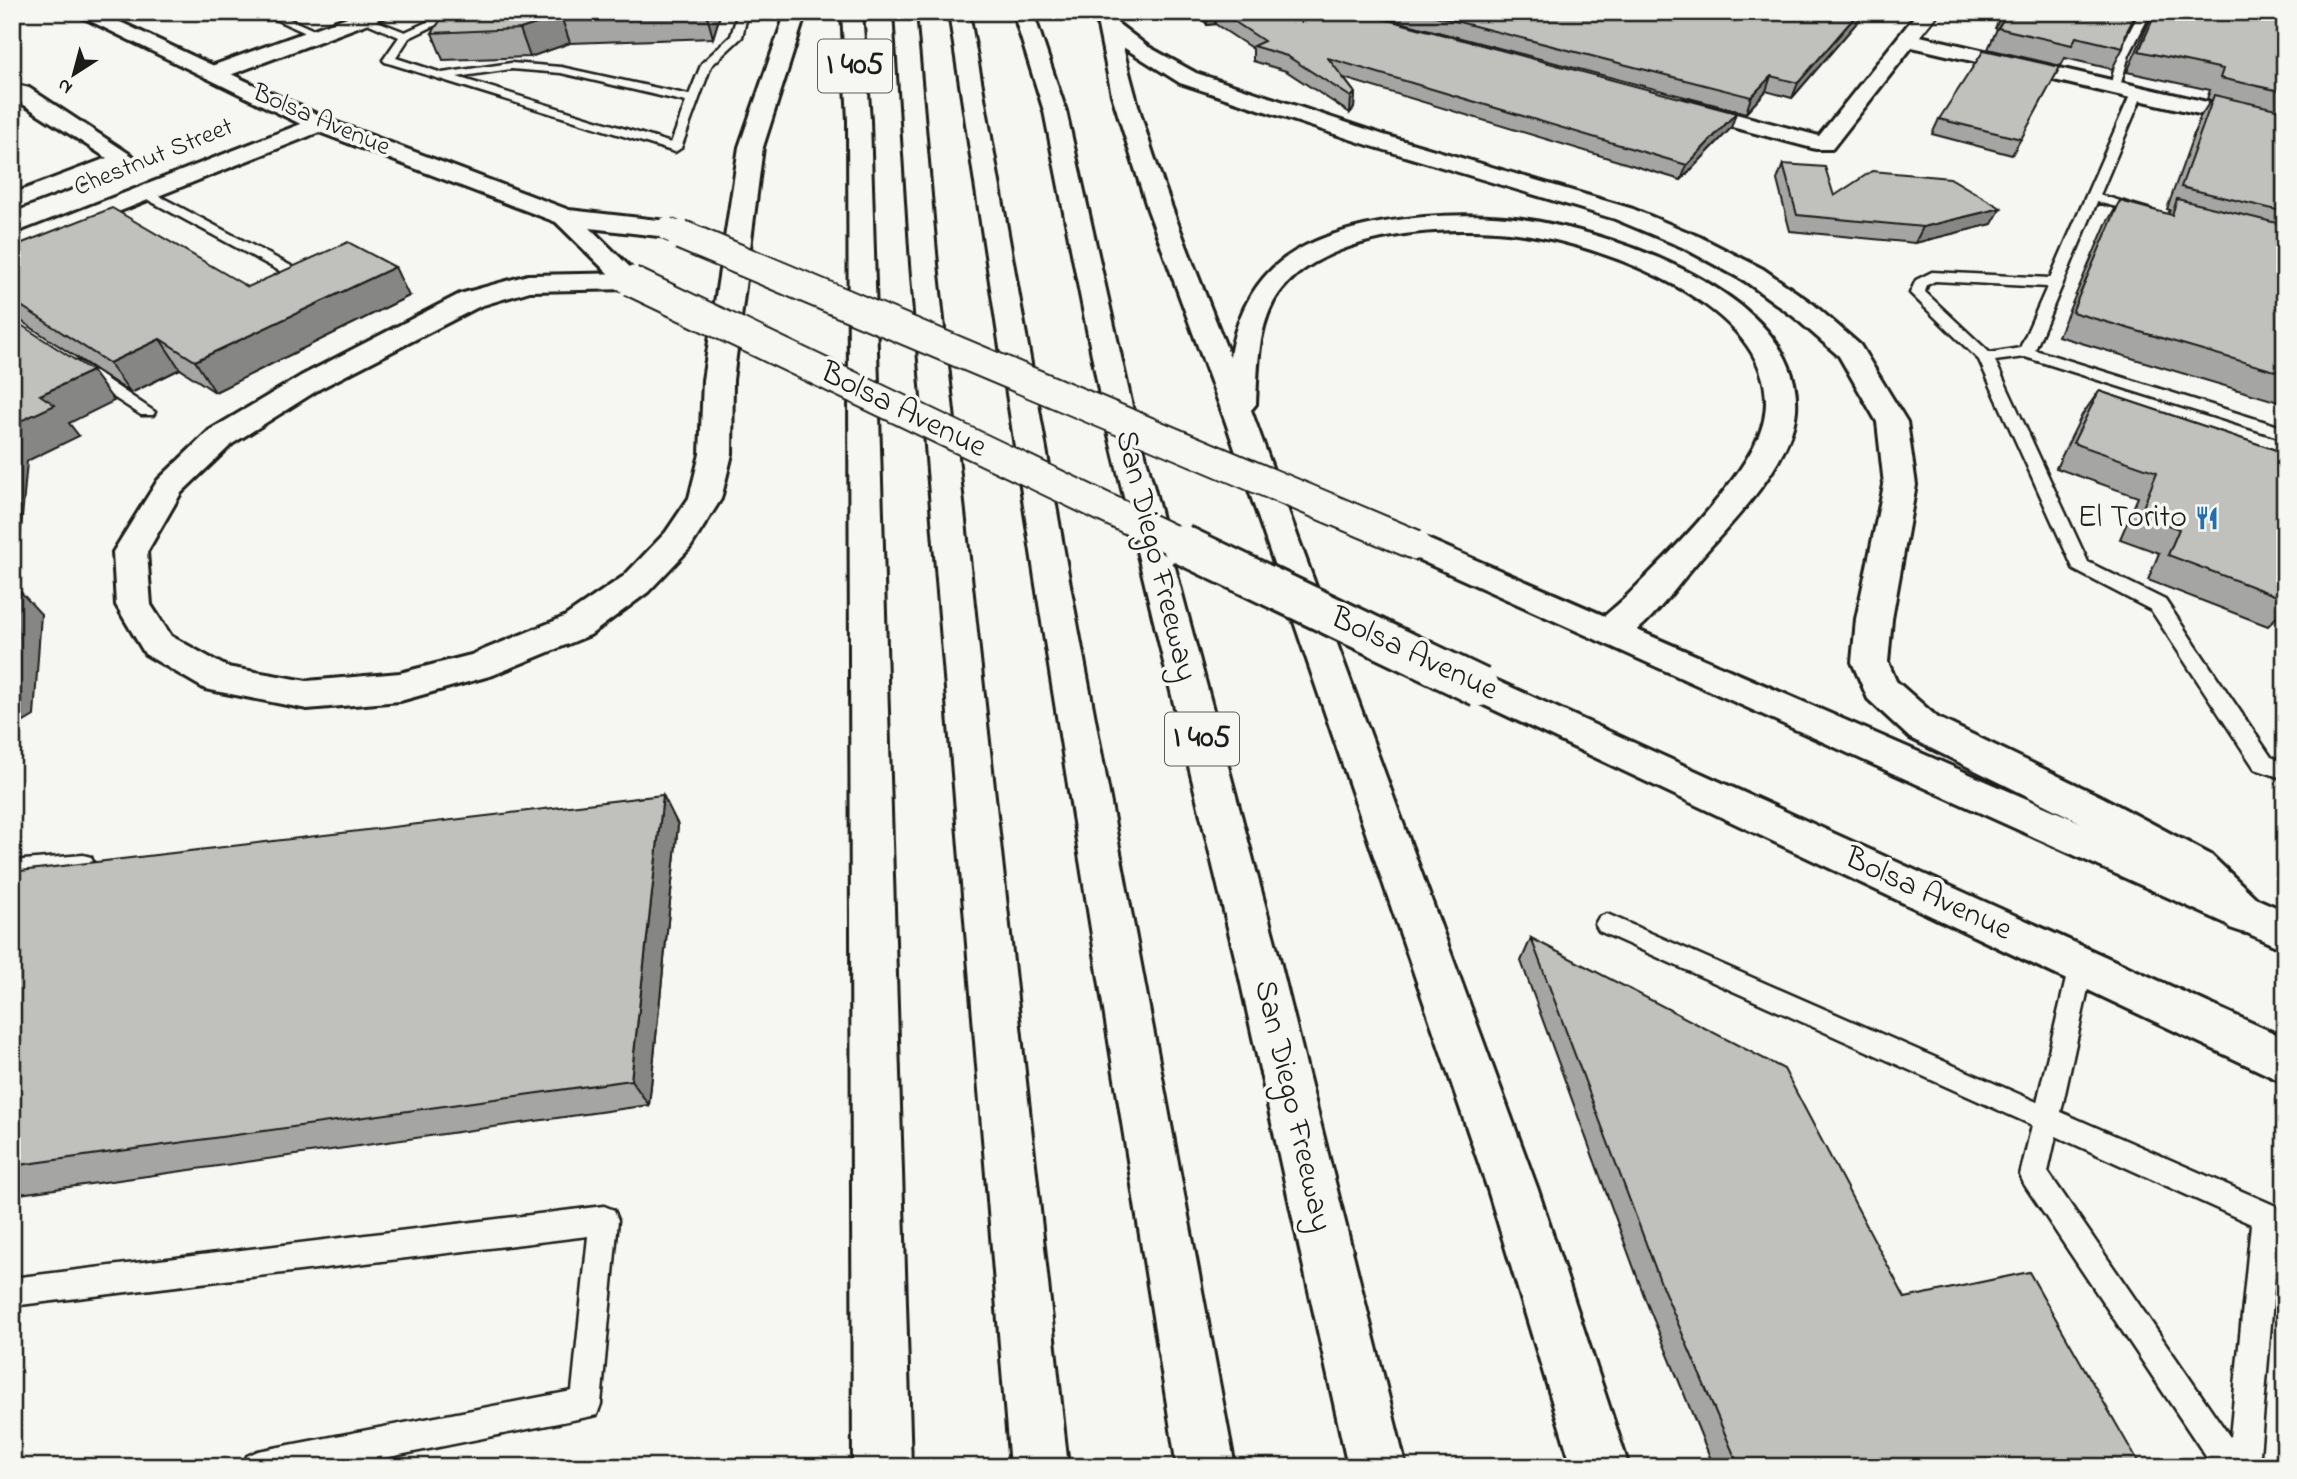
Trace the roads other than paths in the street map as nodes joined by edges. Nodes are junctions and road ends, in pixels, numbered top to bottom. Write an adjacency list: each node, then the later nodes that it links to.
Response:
1 (82, 12): 17 (main road, Bolsa Avenue)
2 (264, 12): 14 (lane)
3 (458, 12): 15 (lane)
4 (743, 12): 22 (lane)
5 (796, 12): 34 (main road)
6 (852, 12): 24 (main road, I 405)
7 (959, 12): 56 (main road)
8 (1023, 12): 57 (main road, San Diego Freeway / I 405)
9 (1929, 12): 16 (main road)
10 (2146, 12): 19 (lane)
11 (371, 15): 14 (main road); 15 (lane)
12 (905, 15): 24 (main road); 55 (main road)
13 (1108, 19): 40 (main road); 46 (main road)
14 (319, 35): 17 (main road)
15 (405, 36): 18 (lane)
16 (1909, 40): 19 (main road); 23 (main road)
17 (214, 73): 25 (main road, Bolsa Avenue)
18 (441, 76): 22 (lane); 22 (lane)
19 (2114, 86): 20 (main road)
20 (2138, 91): 26 (main road); 28 (lane)
21 (12, 96): 29 (main road)
22 (691, 99)
23 (1666, 102)
24 (859, 120): 54 (main road, I 405)
25 (318, 124): 27 (main road, Chestnut Street); 31 (main road, Bolsa Avenue)
26 (2285, 127)
27 (146, 193): 32 (main road, Chestnut Street); 33 (lane)
28 (2091, 197): 30 (lane); 35 (lane)
29 (12, 203)
30 (2156, 213)
31 (565, 218): 34 (main road, Bolsa Avenue); 42 (main road, Bolsa Avenue, bridge)
32 (18, 238)
33 (305, 279)
34 (631, 281): 49 (main road, Bolsa Avenue, bridge)
35 (2053, 283): 36 (lane); 38 (lane)
36 (2026, 352): 38 (lane); 41 (lane)
37 (57, 354): 39 (lane)
38 (1986, 358): 43 (lane)
39 (148, 412)
40 (1240, 420): 42 (main road); 58 (main road)
41 (2285, 434)
42 (1610, 631): 46 (main road, Bolsa Avenue)
43 (2285, 771)
44 (101, 862): 45 (lane)
45 (12, 871)
46 (2245, 915): 48 (main road, Bolsa Avenue)
47 (1607, 924): 51 (lane)
48 (2285, 931)
49 (2081, 966): 50 (main road, Bolsa Avenue); 51 (lane)
50 (2285, 1060)
51 (2047, 1121): 59 (lane); 60 (lane)
52 (12, 1292): 53 (lane)
53 (258, 1467)
54 (882, 1467)
55 (1039, 1467)
56 (1206, 1467)
57 (1377, 1467)
58 (1601, 1467)
59 (2232, 1467)
60 (2243, 1467)

